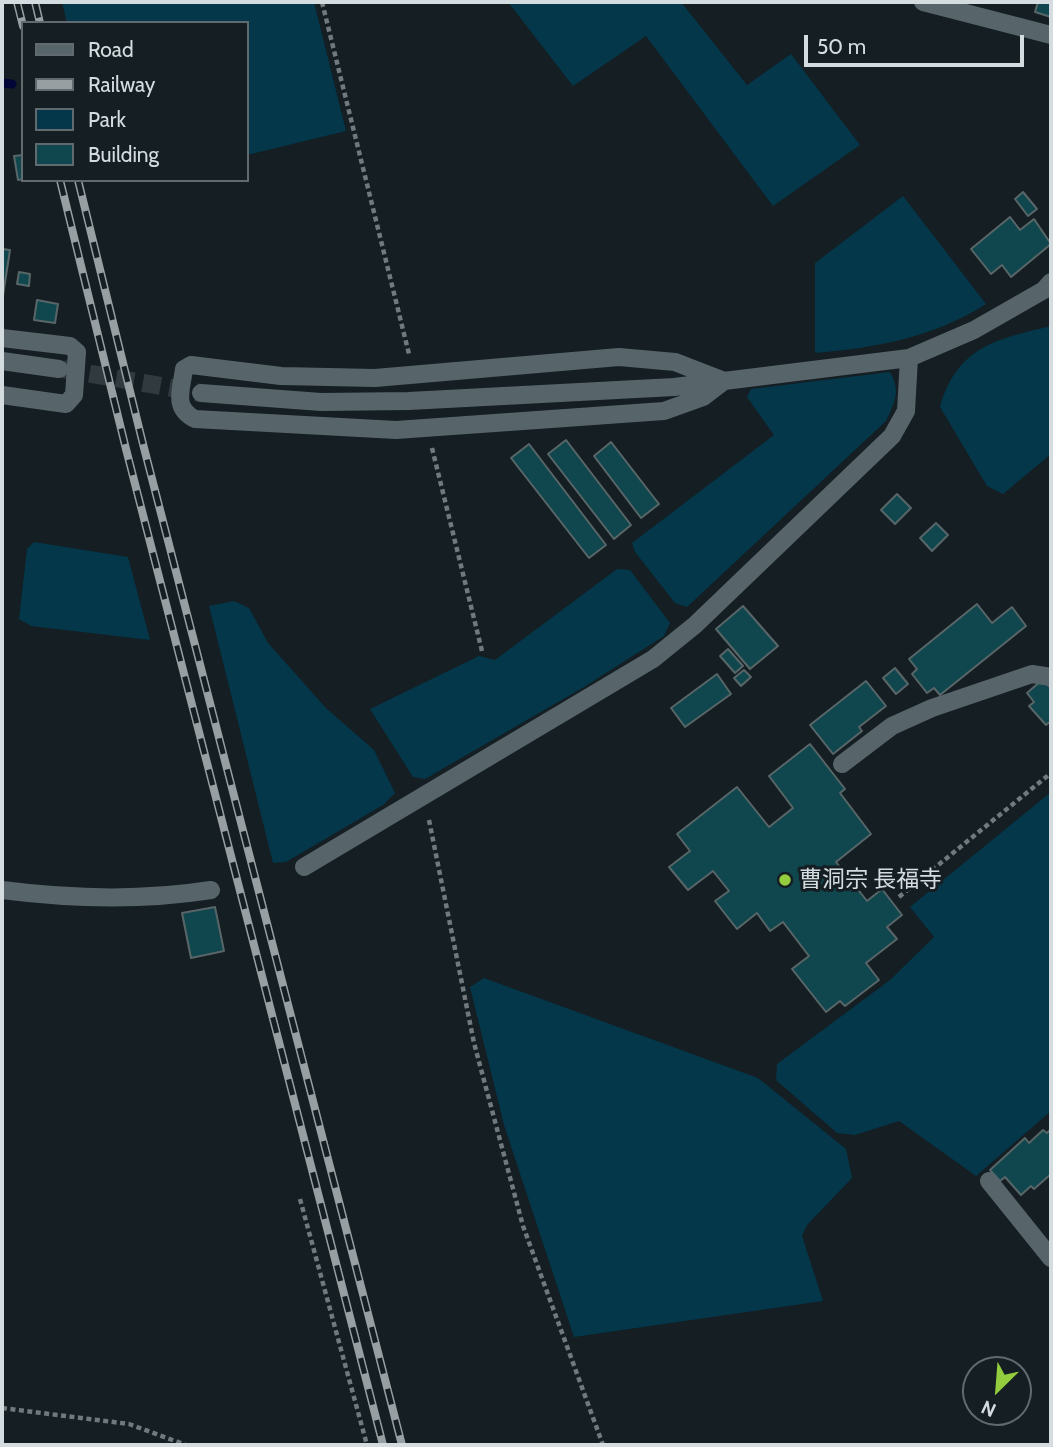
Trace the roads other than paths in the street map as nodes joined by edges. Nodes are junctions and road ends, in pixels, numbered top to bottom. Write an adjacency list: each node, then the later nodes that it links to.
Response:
1 (923, 2): 2 (street)
2 (1051, 35)
3 (1051, 282): 5 (street)
4 (2, 338): 10 (street)
5 (908, 358): 8 (street); 13 (street)
6 (2, 361): 7 (street)
7 (59, 369)
8 (724, 381): 8 (street); 9 (street)
9 (201, 393)
10 (2, 396)
11 (1051, 677): 12 (street)
12 (842, 764)
13 (304, 867)
14 (2, 890): 15 (street)
15 (211, 890)
16 (989, 1181): 17 (street)
17 (1051, 1258)

